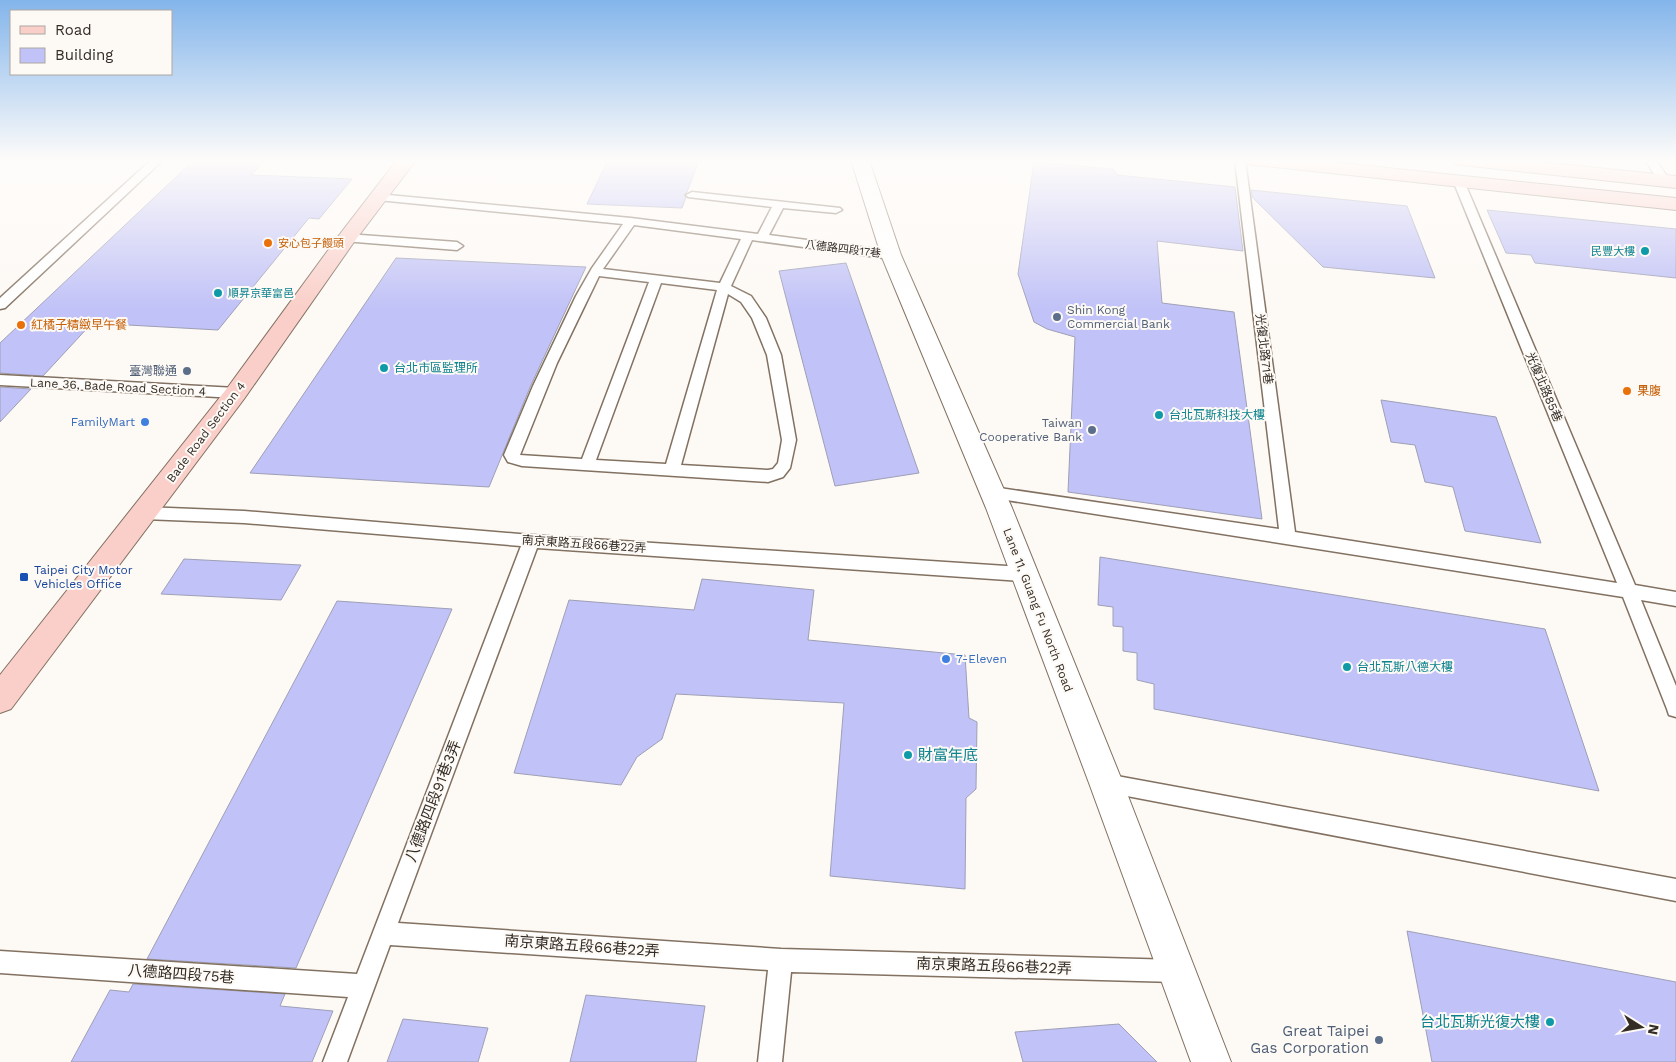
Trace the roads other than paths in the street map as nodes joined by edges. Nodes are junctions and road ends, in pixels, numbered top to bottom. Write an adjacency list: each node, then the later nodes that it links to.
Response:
1 (104, 210): 19 (lane)
2 (369, 210): 12 (street, Bade Road Section 4)
3 (510, 210): 10 (lane, 八德路四段17巷)
4 (776, 210): 13 (lane)
5 (832, 210): 6 (lane)
6 (836, 210)
7 (876, 210): 15 (street, Lane 11, Guang Fu North Road)
8 (1246, 210): 26 (lane, 光復北路71巷)
9 (1471, 210): 29 (lane, 光復北路85巷)
10 (630, 221): 11 (lane, 八德路四段17巷); 16 (lane)
11 (748, 236): 13 (lane, 八德路四段17巷); 18 (lane)
12 (347, 238): 14 (lane); 21 (street, Bade Road Section 4)
13 (762, 238): 15 (lane, 八德路四段17巷)
14 (458, 246)
15 (891, 255): 24 (street, Lane 11, Guang Fu North Road)
16 (596, 272): 17 (lane); 22 (lane)
17 (656, 278): 18 (lane); 22 (lane)
18 (724, 287): 23 (lane); 23 (lane)
19 (0, 306)
20 (0, 380): 21 (lane, Lane 36, Bade Road Section 4)
21 (236, 394): 25 (street, Bade Road Section 4)
22 (588, 465): 23 (lane)
23 (672, 471)
24 (993, 493): 26 (lane); 28 (street, Lane 11, Guang Fu North Road)
25 (144, 513): 27 (lane, 南京東路五段66巷22弄); 31 (street, Bade Road Section 4)
26 (1288, 537): 29 (lane)
27 (531, 541): 28 (lane, 南京東路五段66巷22弄); 35 (lane, 八德路四段91巷3弄)
28 (1024, 574): 33 (street, Lane 11, Guang Fu North Road)
29 (1629, 592): 30 (lane); 32 (lane, 光復北路85巷)
30 (1676, 599)
31 (0, 699)
32 (1676, 709)
33 (1106, 783): 34 (lane); 38 (street, Lane 11, Guang Fu North Road)
34 (1676, 890)
35 (384, 933): 36 (lane, 南京東路五段66巷22弄); 39 (lane, 八德路四段91巷3弄)
36 (781, 960): 38 (lane, 南京東路五段66巷22弄); 41 (lane)
37 (0, 962): 39 (lane, 八德路四段75巷)
38 (1176, 972): 42 (street, Lane 11, Guang Fu North Road)
39 (363, 986): 40 (lane, 八德路四段91巷3弄)
40 (335, 1062)
41 (770, 1062)
42 (1211, 1062)

